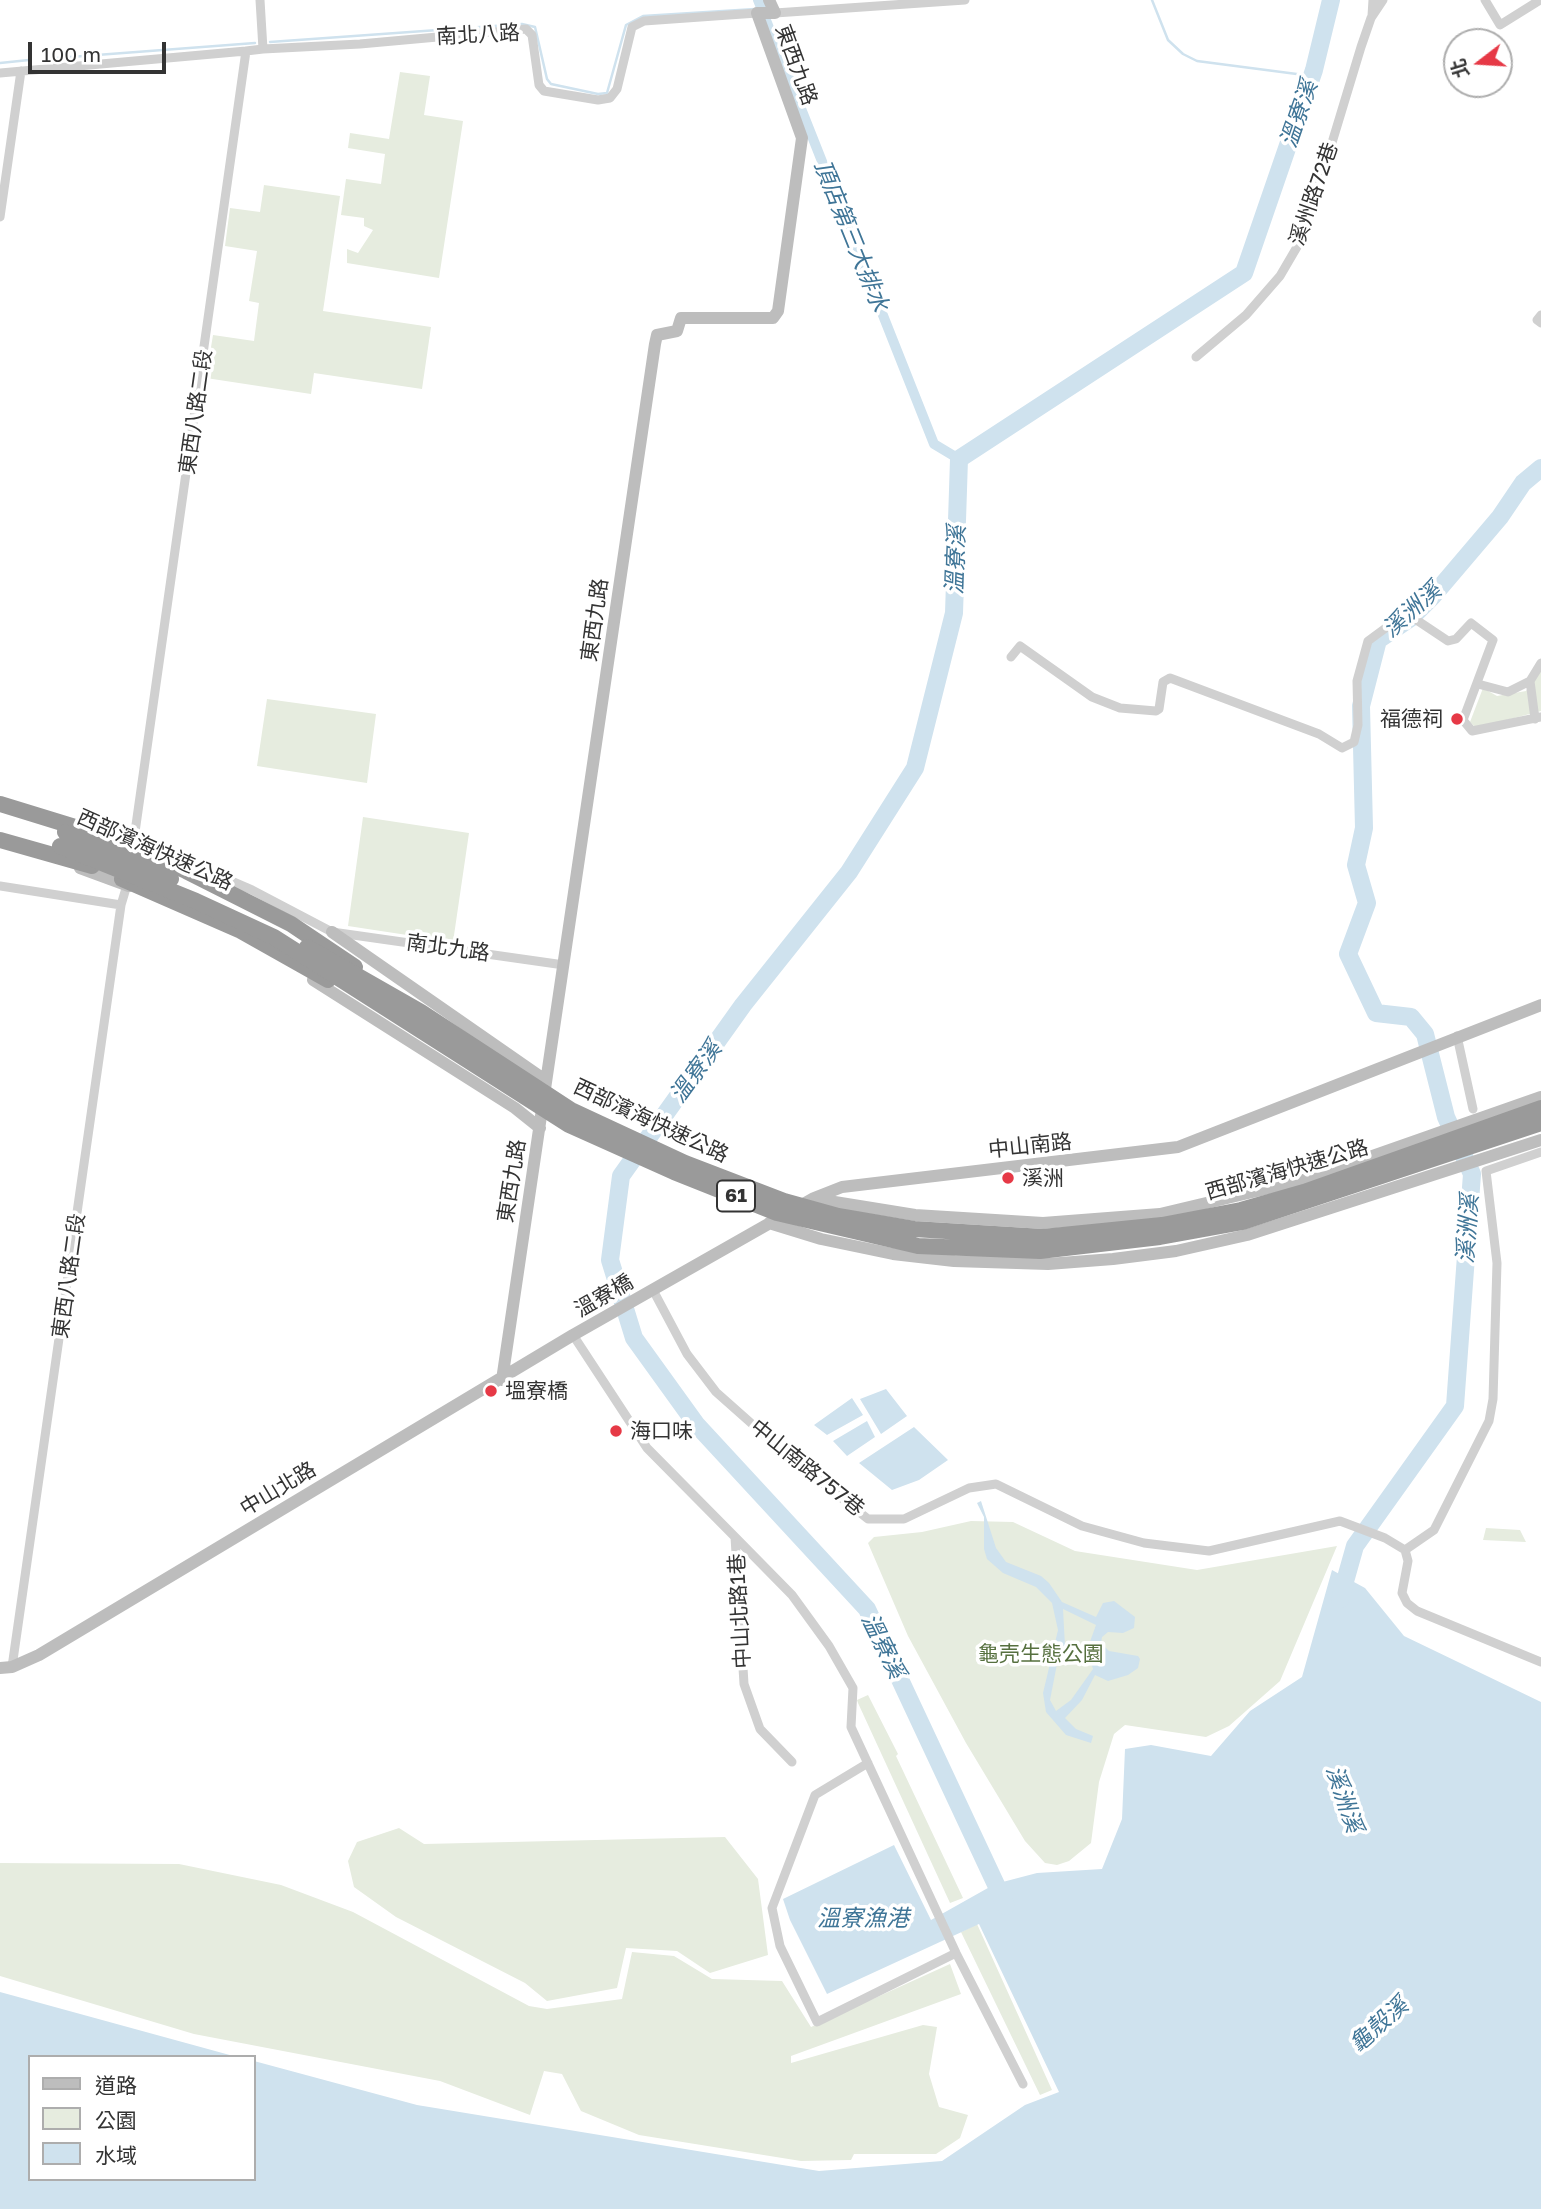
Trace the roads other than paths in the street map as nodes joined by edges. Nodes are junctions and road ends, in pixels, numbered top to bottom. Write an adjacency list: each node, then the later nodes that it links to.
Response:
1 (260, 0): 11 (street)
2 (769, 0): 9 (street, 東西九路)
3 (965, 0): 9 (street)
4 (1373, 0): 10 (street)
5 (1383, 0): 10 (street, 溪州路72巷)
6 (1485, 0): 7 (street)
7 (1540, 0)
8 (757, 13): 9 (street, 東西九路); 11 (street, 南北八路); 34 (street, 東西九路)
9 (775, 13)
10 (1371, 18): 18 (street, 溪州路72巷)
11 (263, 49): 12 (street)
12 (246, 51): 13 (street); 28 (street, 東西八路二段)
13 (21, 71): 14 (street); 15 (street)
14 (0, 73)
15 (0, 217)
16 (1541, 315): 17 (street)
17 (1541, 323)
18 (1196, 357)
19 (1011, 657): 22 (street)
20 (1541, 663): 21 (street)
21 (1530, 681): 22 (street); 23 (street)
22 (1478, 684): 23 (street)
23 (1538, 718)
24 (0, 804): 28 (street); 36 (highway)
25 (0, 816): 27 (highway, 西部濱海快速公路 / 61)
26 (0, 831): 27 (highway, 西部濱海快速公路 / 61)
27 (62, 839): 36 (highway, 西部濱海快速公路 / 61, bridge); 37 (highway, 西部濱海快速公路 / 61, bridge)
28 (134, 839): 33 (street, 南北九路)
29 (0, 841): 30 (street); 37 (highway)
30 (127, 885): 32 (street, 東西八路二段); 44 (street)
31 (0, 886): 32 (street)
32 (121, 905): 55 (street, 東西八路二段)
33 (332, 932): 34 (street, 南北九路); 39 (street)
34 (564, 965): 39 (street, 東西九路)
35 (1541, 1004): 38 (street)
36 (421, 1012): 41 (highway, 西部濱海快速公路 / 61, bridge)
37 (405, 1020): 43 (highway, 西部濱海快速公路 / 61, bridge)
38 (1457, 1036): 42 (street); 47 (street, 中山南路)
39 (545, 1080): 44 (street, 東西九路)
40 (1541, 1097): 42 (street)
41 (1541, 1108)
42 (1473, 1115): 47 (street)
43 (1541, 1123)
44 (540, 1128): 51 (street, 東西九路)
45 (1541, 1140): 48 (street)
46 (1541, 1152): 53 (street)
47 (814, 1198): 48 (street, 中山南路)
48 (769, 1223): 49 (street, 中山南路)
49 (653, 1290): 50 (street, 溫寮橋); 53 (street, 中山南路757巷)
50 (573, 1335): 51 (street, 中山北路); 52 (street, 中山北路1巷)
51 (502, 1380): 55 (street, 中山北路)
52 (735, 1537): 56 (street, 中山北路1巷); 57 (street)
53 (1405, 1550): 54 (street)
54 (1541, 1662)
55 (6, 1668)
56 (792, 1762)
57 (868, 1763): 58 (street); 58 (street)
58 (956, 1953): 59 (street)
59 (1023, 2084)

